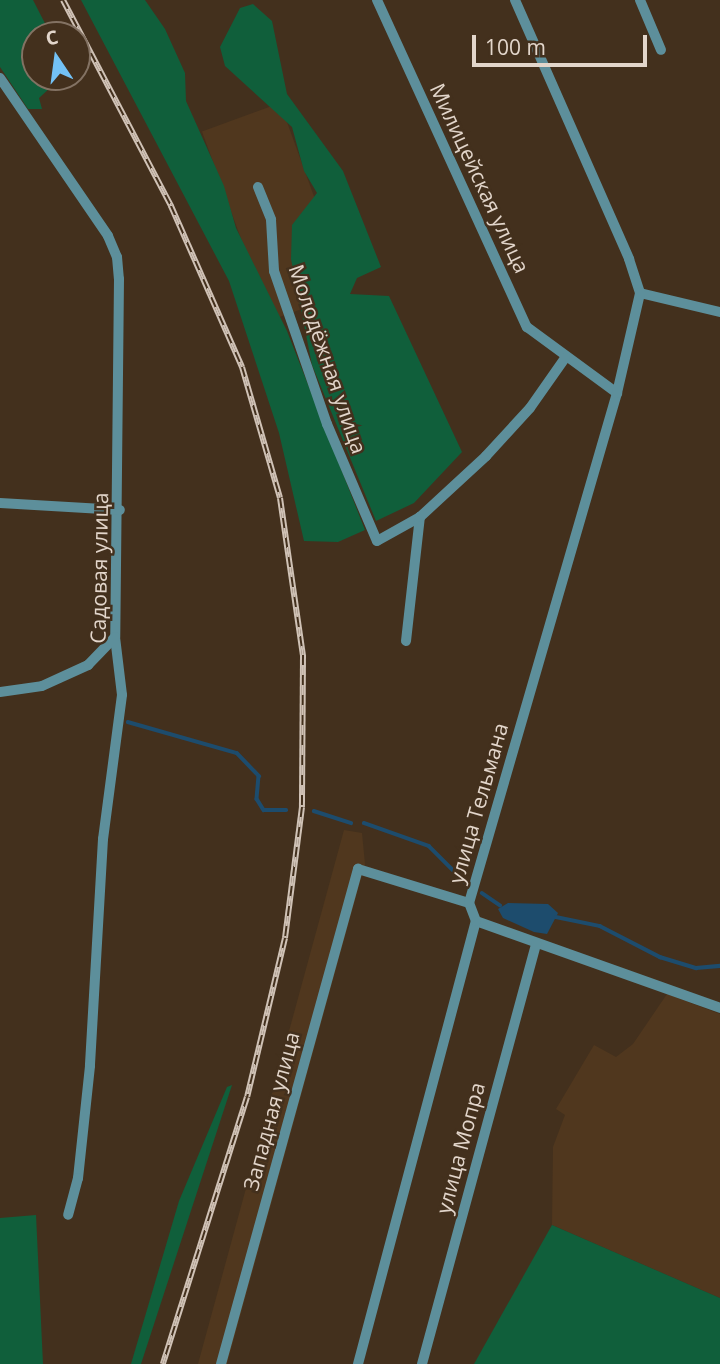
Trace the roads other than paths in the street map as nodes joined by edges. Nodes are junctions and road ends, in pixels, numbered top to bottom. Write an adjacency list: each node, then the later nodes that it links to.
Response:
1 (377, 0): 9 (street, Милицейская улица)
2 (515, 0): 7 (street)
3 (640, 0): 4 (street)
4 (661, 50)
5 (0, 78): 12 (street, Садовая улица)
6 (258, 187): 13 (street, Молодёжная улица)
7 (640, 293): 8 (street); 10 (street, улица Тельмана)
8 (720, 312)
9 (565, 358): 10 (street, Милицейская улица); 13 (street)
10 (617, 393): 17 (street, улица Тельмана)
11 (0, 503): 12 (street)
12 (120, 510): 14 (street, Садовая улица)
13 (420, 517): 15 (street)
14 (115, 637): 16 (street); 21 (street, Садовая улица)
15 (406, 641)
16 (0, 692)
17 (469, 903): 18 (street, улица Тельмана); 22 (street, Западная улица)
18 (476, 921): 19 (street); 23 (street)
19 (536, 943): 20 (street); 24 (street, улица Мопра)
20 (720, 1008)
21 (68, 1215)
22 (221, 1364)
23 (358, 1364)
24 (422, 1364)

